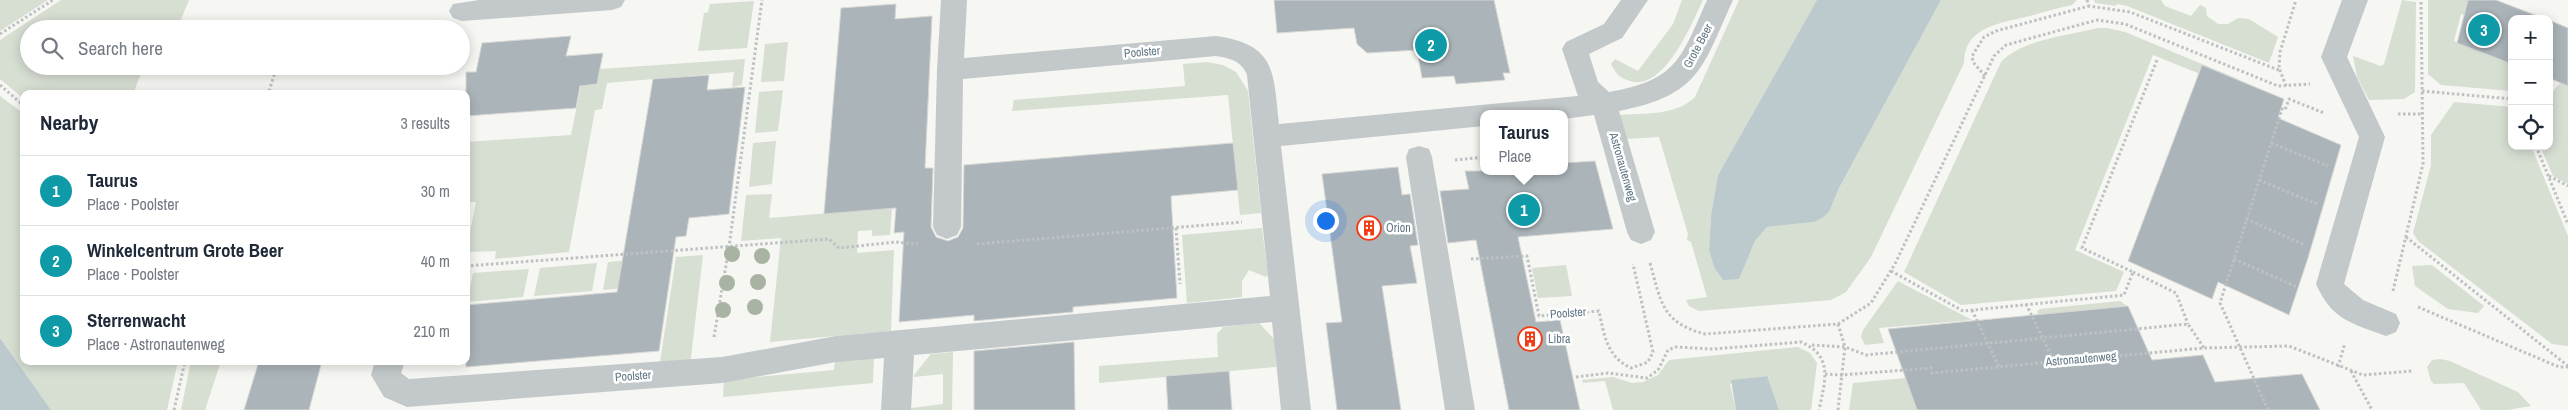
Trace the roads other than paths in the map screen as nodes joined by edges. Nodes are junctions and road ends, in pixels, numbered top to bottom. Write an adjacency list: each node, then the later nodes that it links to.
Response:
1 (612, 0): 6 (street)
2 (954, 0): 7 (street)
3 (1635, 0): 8 (street)
4 (1720, 0): 8 (street, Grote Beer)
5 (2354, 0): 16 (street)
6 (462, 11)
7 (950, 70): 11 (street, Poolster); 13 (street)
8 (1604, 103): 9 (street); 14 (street, Astronautenweg)
9 (1533, 110)
10 (1480, 115): 11 (street)
11 (1267, 136): 15 (street, Poolster)
12 (1419, 157): 21 (street)
13 (947, 227)
14 (1636, 243)
15 (1283, 308): 17 (street, Poolster); 20 (street, Poolster)
16 (2386, 323)
17 (900, 343): 18 (street, Poolster); 19 (street)
18 (389, 365)
19 (896, 410)
20 (1296, 410)
21 (1460, 410)

